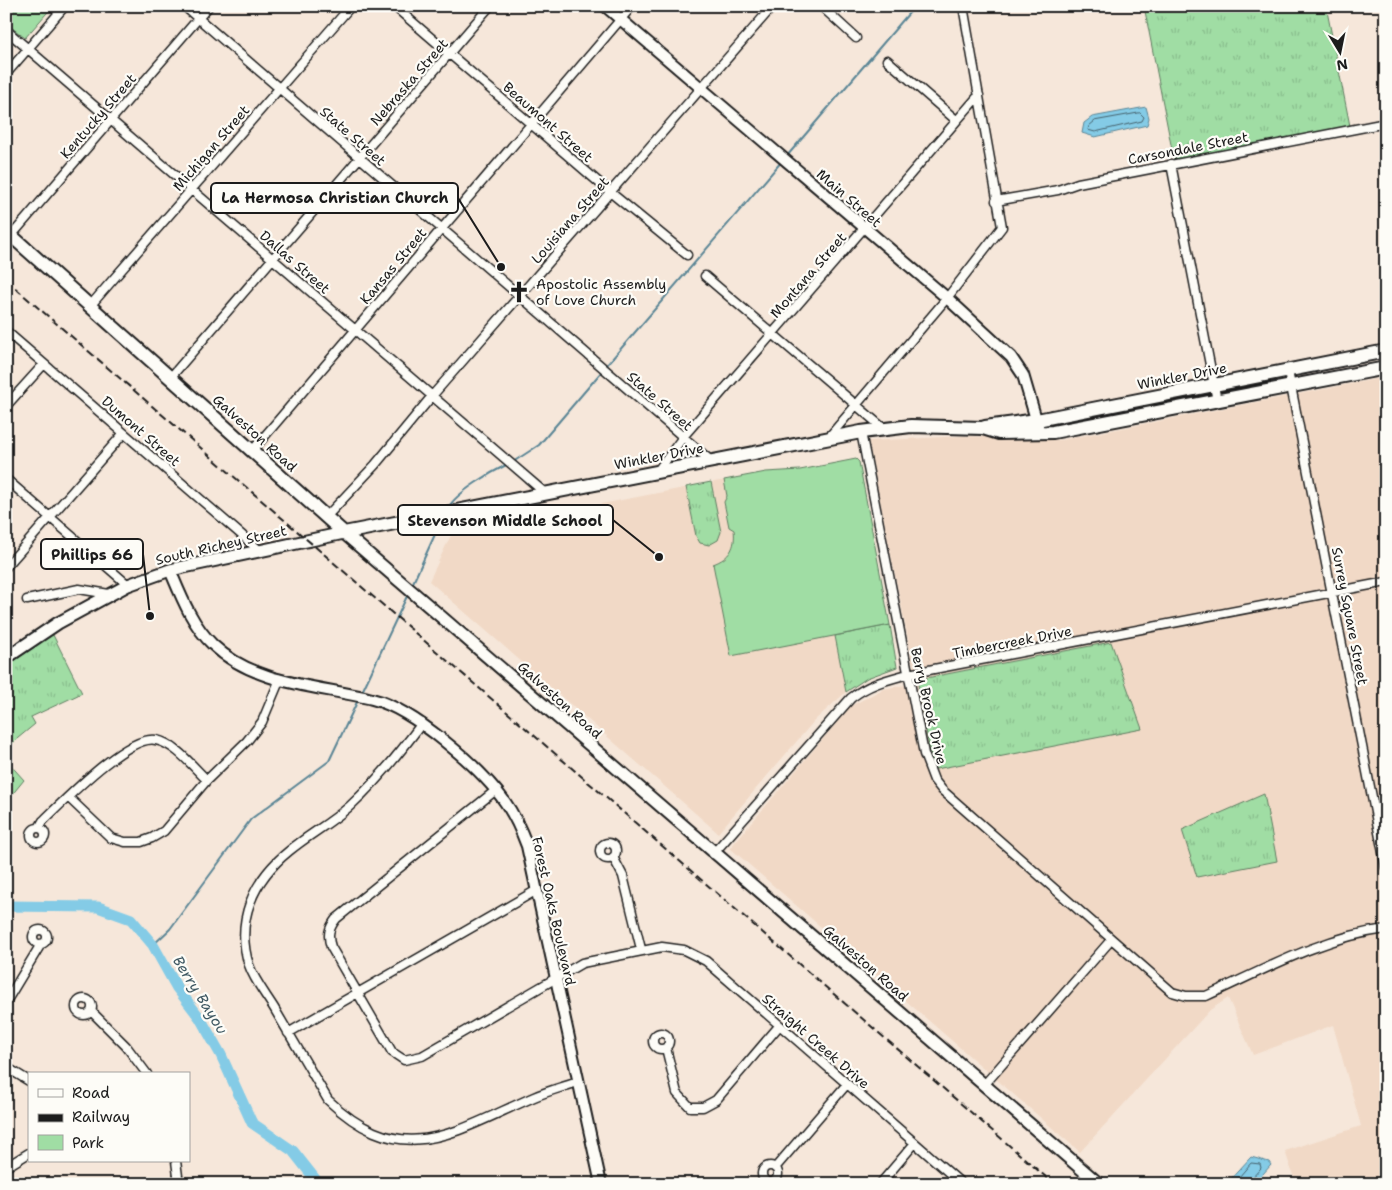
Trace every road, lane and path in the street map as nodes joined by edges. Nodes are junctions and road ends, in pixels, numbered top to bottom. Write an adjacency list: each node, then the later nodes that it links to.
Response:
1 (65, 6): 16 (street)
2 (184, 6): 12 (street, State Street)
3 (209, 6): 12 (street, Kentucky Street)
4 (351, 6): 21 (street, Michigan Street)
5 (394, 6): 17 (street, Beaumont Street)
6 (490, 6): 17 (street, Nebraska Street)
7 (605, 6): 13 (street, Main Street)
8 (632, 6): 13 (street, Kansas Street)
9 (773, 6): 20 (street, Louisiana Street)
10 (821, 6): 15 (street)
11 (963, 6): 22 (street)
12 (198, 19): 21 (street, State Street); 23 (street, Kentucky Street)
13 (620, 19): 20 (street, Main Street); 26 (street, Kansas Street)
14 (6, 30): 16 (street, Dallas Street)
15 (856, 38)
16 (28, 49): 19 (street); 23 (street, Dallas Street)
17 (449, 54): 26 (street, Beaumont Street); 27 (street, Nebraska Street)
18 (887, 60): 24 (street)
19 (6, 74)
20 (701, 88): 30 (street, Louisiana Street); 33 (street, Main Street)
21 (279, 89): 27 (street, State Street); 29 (street, Michigan Street)
22 (978, 95): 24 (street, Montana Street); 31 (street)
23 (111, 120): 29 (street, Dallas Street); 34 (street, Kentucky Street)
24 (956, 120): 33 (street, Montana Street)
25 (1386, 123): 28 (street, Carsondale Street)
26 (531, 124): 30 (street, Beaumont Street); 32 (street, Kansas Street)
27 (360, 158): 32 (street, State Street); 36 (street, Nebraska Street)
28 (1172, 164): 31 (street, Carsondale Street); 51 (street)
29 (192, 190): 36 (street, Dallas Street); 40 (street, Michigan Street)
30 (610, 192): 35 (street, Beaumont Street); 38 (street, Louisiana Street)
31 (996, 201): 39 (street)
32 (442, 229): 38 (street, State Street); 41 (street, Kansas Street)
33 (864, 229): 39 (street, Main Street); 43 (street, Montana Street)
34 (8, 237): 40 (main road, Galveston Road)
35 (687, 255)
36 (273, 259): 41 (street, Dallas Street); 50 (street, Nebraska Street)
37 (705, 276): 43 (street)
38 (519, 296): 53 (street, Louisiana Street); 63 (street, State Street)
39 (947, 298): 55 (street); 57 (street, Main Street)
40 (90, 306): 50 (main road, Galveston Road)
41 (355, 330): 53 (street, Dallas Street); 65 (street, Kansas Street)
42 (6, 331): 46 (street, Dumont Street)
43 (774, 333): 55 (street); 63 (street, Montana Street)
44 (1386, 351): 45 (main road, Winkler Drive)
45 (1365, 355): 48 (main road, Winkler Drive); 49 (main road)
46 (44, 364): 56 (street); 61 (street, Dumont Street)
47 (1386, 368): 49 (main road, Winkler Drive)
48 (1288, 371): 51 (main road, Winkler Drive); 52 (street, Surrey Square Street)
49 (1369, 372): 52 (main road, Winkler Drive)
50 (170, 378): 65 (main road, Galveston Road)
51 (1214, 385): 54 (street); 57 (main road, Winkler Drive)
52 (1292, 386): 54 (main road, Winkler Drive); 78 (street, Surrey Square Street)
53 (432, 396): 69 (street, Dallas Street); 71 (street, Louisiana Street)
54 (1217, 401): 62 (main road, Winkler Drive)
55 (855, 404): 58 (street); 64 (street)
56 (6, 406)
57 (1037, 420): 59 (main road, Winkler Drive); 62 (street, Main Street)
58 (883, 428): 59 (main road, Winkler Drive); 60 (main road, Winkler Drive)
59 (983, 428): 62 (main road, Winkler Drive)
60 (861, 432): 64 (main road, Winkler Drive); 82 (street, Berry Brook Drive)
61 (124, 433): 70 (street); 73 (street, Dumont Street)
62 (1039, 433)
63 (683, 437): 66 (street, State Street); 67 (street, Montana Street)
64 (828, 437): 66 (main road, Winkler Drive)
65 (252, 451): 71 (main road, Galveston Road)
66 (711, 461): 67 (main road, Winkler Drive)
67 (657, 472): 69 (main road, Winkler Drive)
68 (6, 479): 70 (street)
69 (545, 493): 72 (main road, Winkler Drive)
70 (50, 517): 74 (street); 77 (street)
71 (326, 517): 72 (main road, Galveston Road)
72 (344, 533): 73 (main road, South Richey Street); 89 (main road, Galveston Road)
73 (259, 550): 75 (main road, South Richey Street)
74 (6, 567)
75 (170, 570): 77 (main road, South Richey Street); 83 (street, Forest Oaks Boulevard)
76 (1386, 582): 78 (street, Timbercreek Drive)
77 (128, 585): 79 (main road, South Richey Street)
78 (1333, 592): 82 (street, Timbercreek Drive); 91 (street, Surrey Square Street)
79 (109, 594): 80 (street); 81 (main road, South Richey Street)
80 (27, 600)
81 (6, 658)
82 (908, 674): 89 (street, Timbercreek Drive); 94 (street, Berry Brook Drive)
83 (280, 679): 84 (street, Forest Oaks Boulevard); 85 (street)
84 (422, 723): 86 (street, Forest Oaks Boulevard); 102 (street)
85 (207, 780): 87 (street); 87 (street)
86 (496, 790): 92 (street, Forest Oaks Boulevard); 98 (street, Straight Creek Drive)
87 (68, 797): 88 (street)
88 (39, 828)
89 (713, 854): 109 (main road, Galveston Road)
90 (613, 857): 96 (street)
91 (1386, 868)
92 (537, 890): 97 (street, Forest Oaks Boulevard); 98 (street)
93 (1386, 929): 94 (street, Berry Brook Drive)
94 (1112, 940): 109 (street)
95 (41, 944): 99 (street)
96 (641, 949): 97 (street, Straight Creek Drive); 101 (street, Straight Creek Drive)
97 (557, 977): 98 (street, Straight Creek Drive); 107 (street, Forest Oaks Boulevard)
98 (358, 995): 102 (street)
99 (6, 1002)
100 (91, 1011): 105 (street)
101 (779, 1026): 103 (street); 108 (street, Straight Creek Drive)
102 (288, 1033): 107 (street)
103 (666, 1048)
104 (6, 1067): 106 (street)
105 (146, 1072)
106 (28, 1081)
107 (578, 1082): 115 (street, Forest Oaks Boulevard)
108 (847, 1084): 110 (street, Straight Creek Drive); 114 (street)
109 (985, 1084): 119 (main road, Galveston Road)
110 (915, 1143): 117 (street); 118 (street, Straight Creek Drive)
111 (28, 1154): 113 (street)
112 (176, 1162): 116 (street)
113 (6, 1168)
114 (775, 1168)
115 (600, 1180)
116 (179, 1184)
117 (880, 1184)
118 (962, 1184)
119 (1099, 1184)

